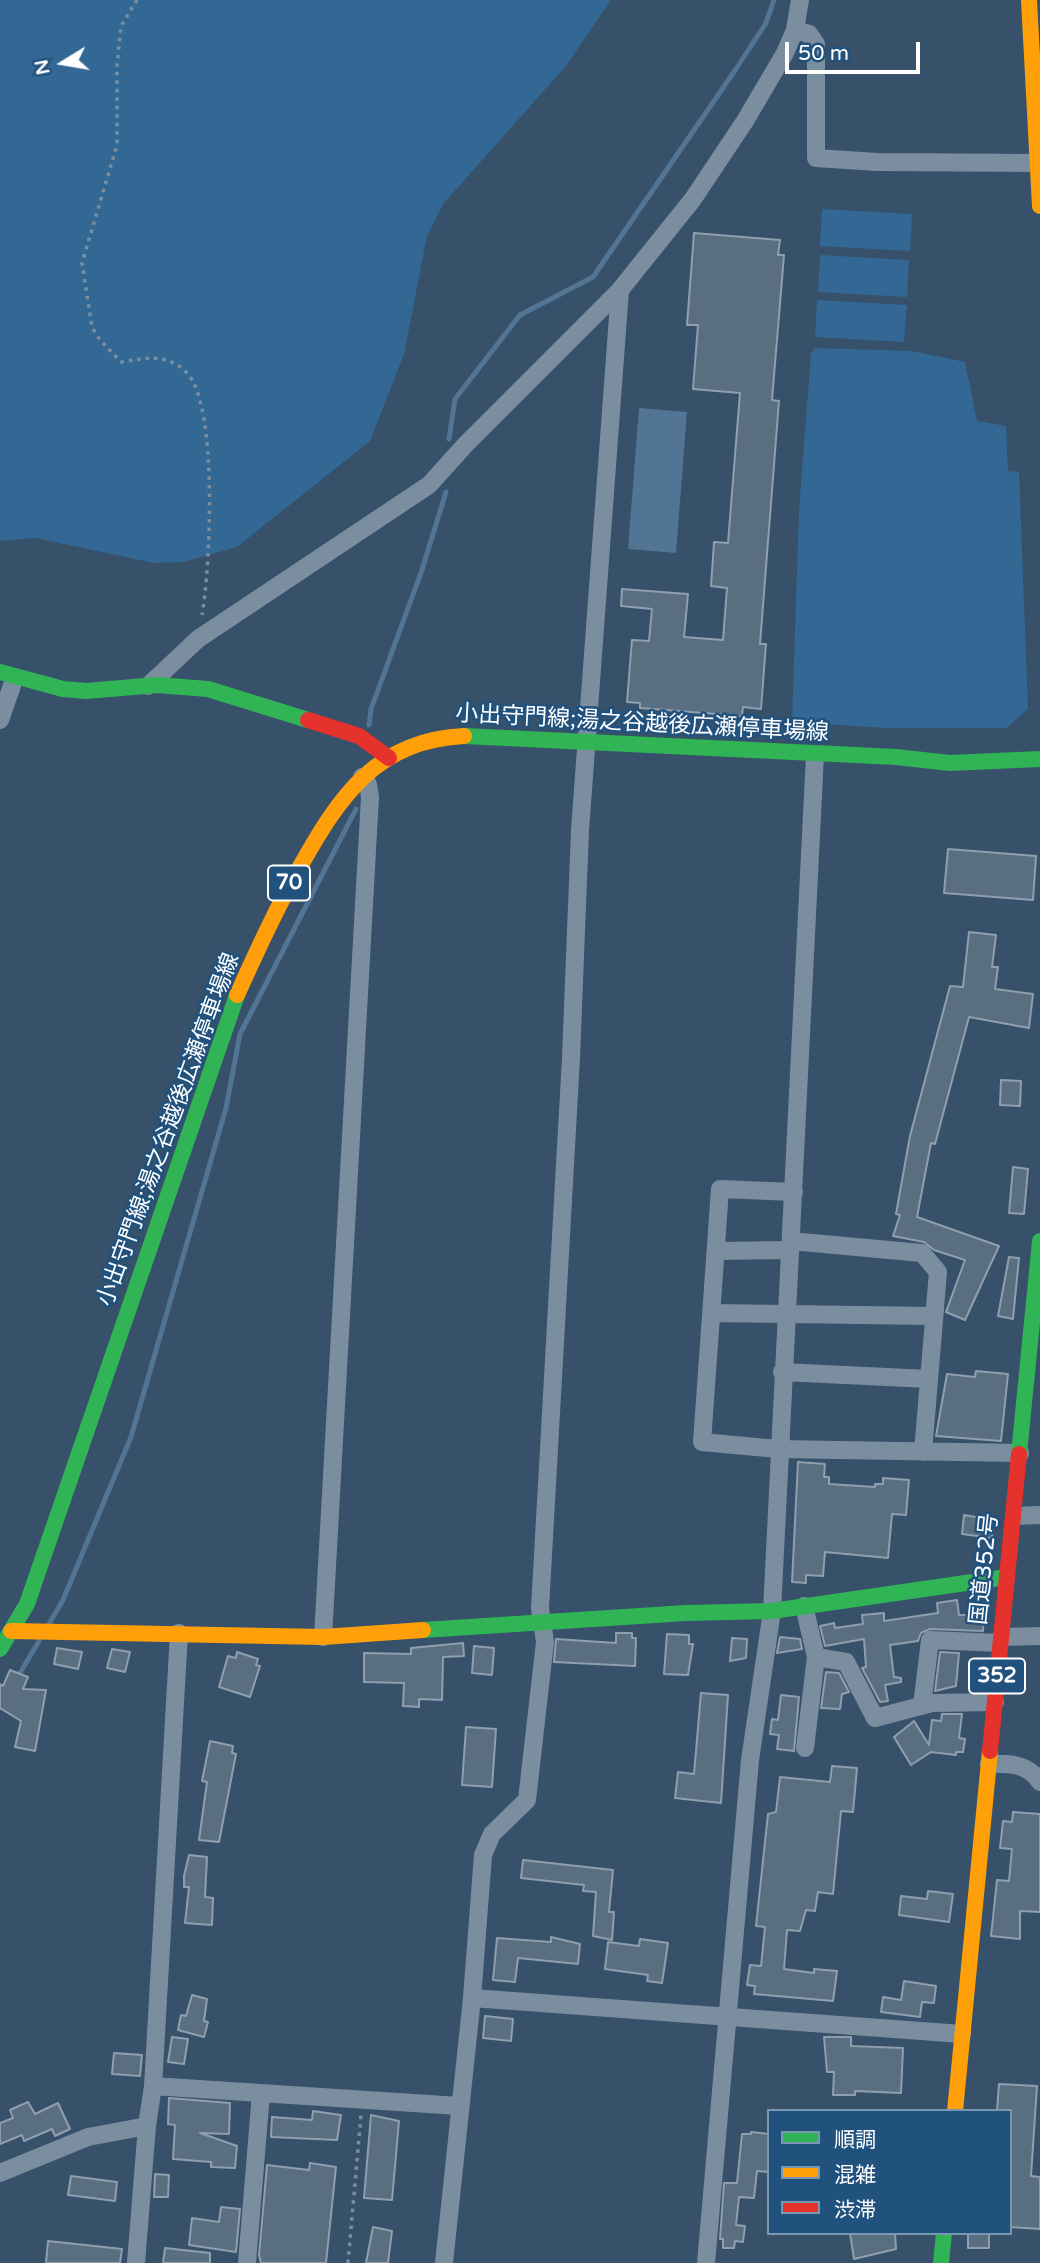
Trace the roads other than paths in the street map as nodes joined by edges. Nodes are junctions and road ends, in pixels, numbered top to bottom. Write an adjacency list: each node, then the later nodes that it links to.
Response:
1 (800, 0): 3 (street)
2 (1029, 0): 4 (main road)
3 (795, 30): 4 (street); 6 (street)
4 (1039, 163): 5 (main road)
5 (1040, 206)
6 (620, 290): 8 (street); 10 (street)
7 (7, 674): 8 (main road); 9 (street)
8 (148, 686): 12 (main road)
9 (0, 720)
10 (586, 740): 11 (main road, 小出守門線;湯之谷越後広瀬停車場線 / 70); 12 (main road, 小出守門線;湯之谷越後広瀬停車場線 / 70); 33 (street)
11 (815, 755): 13 (main road, 小出守門線;湯之谷越後広瀬停車場線 / 70); 15 (street)
12 (388, 758): 14 (main road, 小出守門線;湯之谷越後広瀬停車場線 / 70)
13 (1040, 759)
14 (362, 776): 34 (main road, 小出守門線;湯之谷越後広瀬停車場線 / 70); 37 (street)
15 (794, 1192): 17 (street); 18 (street)
16 (1040, 1241): 19 (main road, 国道352号 / 352)
17 (790, 1246): 18 (street); 21 (street); 22 (street)
18 (716, 1251): 20 (street)
19 (1038, 1297): 27 (main road, 国道352号 / 352)
20 (711, 1313): 21 (street); 25 (street)
21 (786, 1315): 22 (street); 23 (street)
22 (934, 1316): 24 (street)
23 (782, 1372): 24 (street); 25 (street)
24 (929, 1378): 26 (street)
25 (778, 1449): 26 (street); 32 (street)
26 (923, 1452): 27 (street)
27 (1020, 1453): 28 (main road, 国道352号 / 352)
28 (1014, 1516): 29 (street); 30 (main road, 国道352号 / 352)
29 (1040, 1516)
30 (1007, 1577): 31 (main road); 38 (main road, 国道352号 / 352)
31 (804, 1606): 32 (main road); 40 (street)
32 (772, 1611): 33 (main road); 47 (street)
33 (542, 1624): 37 (main road); 46 (street)
34 (5, 1629): 35 (main road); 39 (main road, 小出守門線;湯之谷越後広瀬停車場線 / 70)
35 (179, 1633): 37 (main road); 49 (street)
36 (1040, 1636): 38 (street)
37 (323, 1637)
38 (1001, 1640): 41 (main road, 国道352号 / 352); 42 (street)
39 (0, 1649)
40 (816, 1657): 42 (street); 43 (street)
41 (995, 1702): 42 (street); 44 (main road, 国道352号 / 352)
42 (922, 1706)
43 (805, 1748)
44 (989, 1764): 45 (street); 48 (main road, 国道352号 / 352)
45 (1040, 1782)
46 (472, 1998): 47 (street); 51 (street)
47 (729, 2018): 48 (street); 59 (street)
48 (962, 2034): 52 (main road, 国道352号 / 352)
49 (153, 2086): 50 (street); 53 (street)
50 (261, 2093): 51 (street); 57 (street)
51 (460, 2106): 58 (street)
52 (955, 2109)
53 (147, 2126): 54 (street); 56 (street)
54 (0, 2173)
55 (944, 2235): 60 (main road)
56 (136, 2263)
57 (247, 2263)
58 (444, 2263)
59 (706, 2263)
60 (941, 2263)

